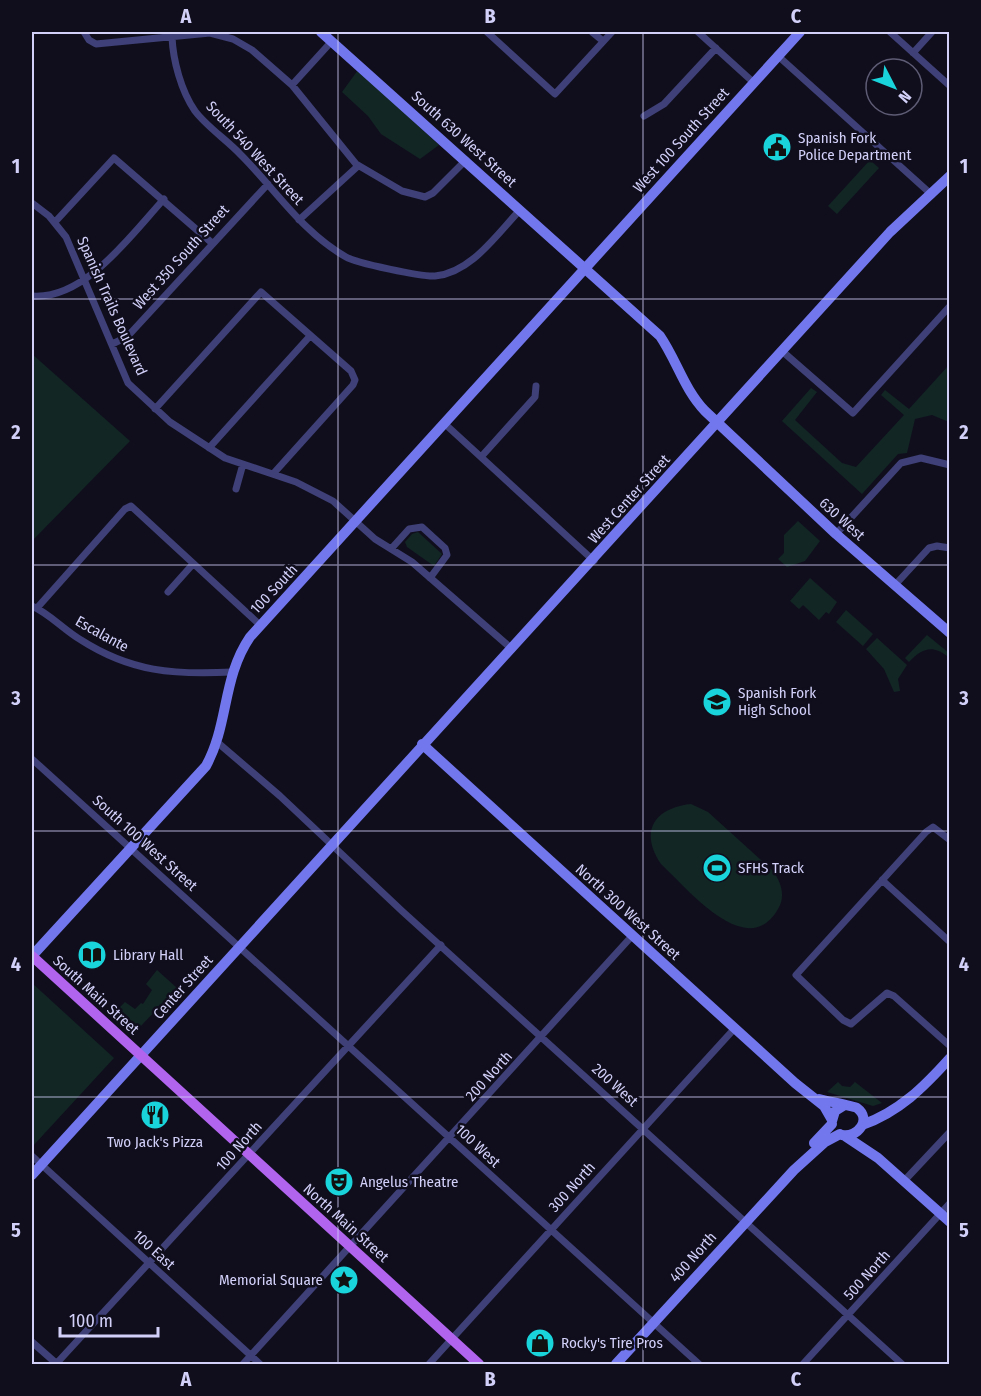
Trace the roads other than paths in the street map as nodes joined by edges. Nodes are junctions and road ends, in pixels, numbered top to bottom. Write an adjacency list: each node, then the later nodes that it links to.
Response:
1 (84, 32): 10 (street)
2 (321, 32): 11 (street, South 630 West Street)
3 (487, 32): 12 (street)
4 (592, 32): 12 (street)
5 (612, 32): 12 (street)
6 (698, 32): 13 (street)
7 (800, 32): 15 (street, West 100 South Street)
8 (890, 32): 14 (street)
9 (932, 32): 14 (street)
10 (172, 37): 17 (street); 23 (street, South 540 West Street)
11 (332, 41): 17 (street); 20 (street, South 630 West Street)
12 (603, 41)
13 (716, 48): 16 (street); 19 (street)
14 (913, 53): 18 (street)
15 (777, 55): 16 (street, West 100 South Street); 24 (street)
16 (753, 82): 31 (street, West 100 South Street)
17 (291, 85): 21 (street)
18 (950, 86)
19 (644, 116)
20 (466, 160): 21 (street); 27 (street, South 630 West Street)
21 (358, 166): 28 (street)
22 (950, 176): 24 (street, West Center Street)
23 (268, 184): 28 (street, South 540 West Street); 30 (street, West 350 South Street)
24 (932, 195): 37 (street, West Center Street)
25 (164, 200): 29 (street); 30 (street); 32 (street)
26 (32, 203): 29 (street, Spanish Trails Boulevard)
27 (520, 210): 28 (street, South 540 West Street); 31 (street, South 630 West Street)
28 (299, 220)
29 (55, 222): 32 (street, Spanish Trails Boulevard)
30 (212, 243): 36 (street, West 350 South Street)
31 (586, 269): 40 (street, 100 South); 41 (street, South 630 West Street)
32 (84, 278): 33 (street); 36 (street, Spanish Trails Boulevard)
33 (32, 296)
34 (950, 306): 37 (street)
35 (310, 336): 39 (street); 42 (street); 46 (street)
36 (112, 344): 39 (street, Spanish Trails Boulevard)
37 (783, 351): 41 (street, West Center Street)
38 (536, 386): 43 (street)
39 (155, 409): 42 (street, Spanish Trails Boulevard)
40 (445, 424): 43 (street); 48 (street, 100 South)
41 (718, 424): 49 (street, 630 West); 52 (street, West Center Street)
42 (210, 448): 44 (street, Spanish Trails Boulevard)
43 (481, 457): 52 (street)
44 (243, 464): 46 (street, Spanish Trails Boulevard); 47 (street)
45 (950, 465): 49 (street)
46 (273, 474): 48 (street, Spanish Trails Boulevard)
47 (236, 489)
48 (356, 521): 51 (street, Spanish Trails Boulevard); 58 (street, 100 South)
49 (836, 534): 55 (street, 630 West)
50 (950, 548): 55 (street)
51 (391, 549): 54 (street, Spanish Trails Boulevard); 54 (street)
52 (594, 561): 60 (street, West Center Street)
53 (193, 564): 56 (street); 57 (street); 58 (street)
54 (430, 578): 60 (street, Spanish Trails Boulevard)
55 (895, 585): 59 (street, 630 West)
56 (168, 592)
57 (34, 607): 61 (street, Escalante)
58 (260, 625): 61 (street, 100 South)
59 (950, 633)
60 (512, 649): 63 (street, West Center Street)
61 (232, 672): 62 (street, 100 South)
62 (217, 742): 66 (street, 200 West); 67 (street, 100 South)
63 (422, 744): 66 (street, West Center Street); 69 (street, North 300 West Street)
64 (32, 759): 67 (street, South 100 West Street)
65 (950, 840): 68 (street)
66 (332, 844): 71 (street, 200 West); 72 (street, Center Street)
67 (130, 848): 72 (street, South 100 West Street); 73 (street, 100 South)
68 (882, 880): 70 (street); 76 (street)
69 (632, 936): 74 (street, North 300 West Street); 75 (street, 200 North)
70 (950, 942)
71 (441, 945): 75 (street, 200 West); 77 (street, 100 North)
72 (239, 947): 77 (street, 100 West); 78 (street, Center Street)
73 (32, 956): 78 (main road, South Main Street)
74 (735, 1028): 80 (street, North 300 West Street); 86 (street, 300 North)
75 (542, 1037): 86 (street, 200 West); 89 (street, 200 North)
76 (950, 1046)
77 (348, 1047): 89 (street, 100 West); 90 (street, 100 North)
78 (141, 1056): 90 (main road, North Main Street); 93 (street, Center Street)
79 (950, 1058): 83 (street)
80 (816, 1098): 81 (street); 84 (street)
81 (843, 1106): 82 (street); 84 (street)
82 (857, 1108): 83 (street); 85 (street)
83 (895, 1110): 85 (street)
84 (832, 1122): 88 (street); 94 (street, 400 North)
85 (862, 1126): 88 (street); 92 (street)
86 (643, 1129): 99 (street, 200 West); 101 (street, 300 North)
87 (950, 1132): 96 (street)
88 (843, 1135): 92 (street); 94 (street, 400 North)
89 (450, 1138): 101 (street, 100 West); 102 (street, 200 North)
90 (250, 1155): 102 (main road, North Main Street); 103 (street, 100 North)
91 (32, 1156): 93 (street, 100 East)
92 (878, 1158): 96 (street)
93 (41, 1165): 95 (street, Center Street); 103 (street, 100 East)
94 (794, 1170): 99 (street, 400 North)
95 (32, 1175)
96 (904, 1181): 98 (street)
97 (950, 1203): 98 (street, 500 North)
98 (940, 1213): 100 (street); 104 (street, 500 North)
99 (746, 1222): 104 (street, 200 West); 105 (street, 400 North)
100 (950, 1222)
101 (551, 1231): 105 (street, 100 West); 106 (street, 300 North)
102 (350, 1246): 106 (main road, North Main Street); 108 (street, 200 North)
103 (150, 1264): 108 (street, 100 East); 109 (street, 100 North)
104 (848, 1316): 116 (street, 500 North); 117 (street, 200 West)
105 (653, 1324): 114 (street, 400 North); 115 (street, 100 West)
106 (452, 1339): 112 (street, 300 North); 113 (main road, North Main Street)
107 (32, 1342): 109 (street)
108 (250, 1356): 110 (street, 200 North); 111 (street, 100 East)
109 (57, 1364)
110 (243, 1365)
111 (260, 1365)
112 (429, 1365)
113 (480, 1365)
114 (616, 1365)
115 (699, 1365)
116 (803, 1365)
117 (902, 1365)

